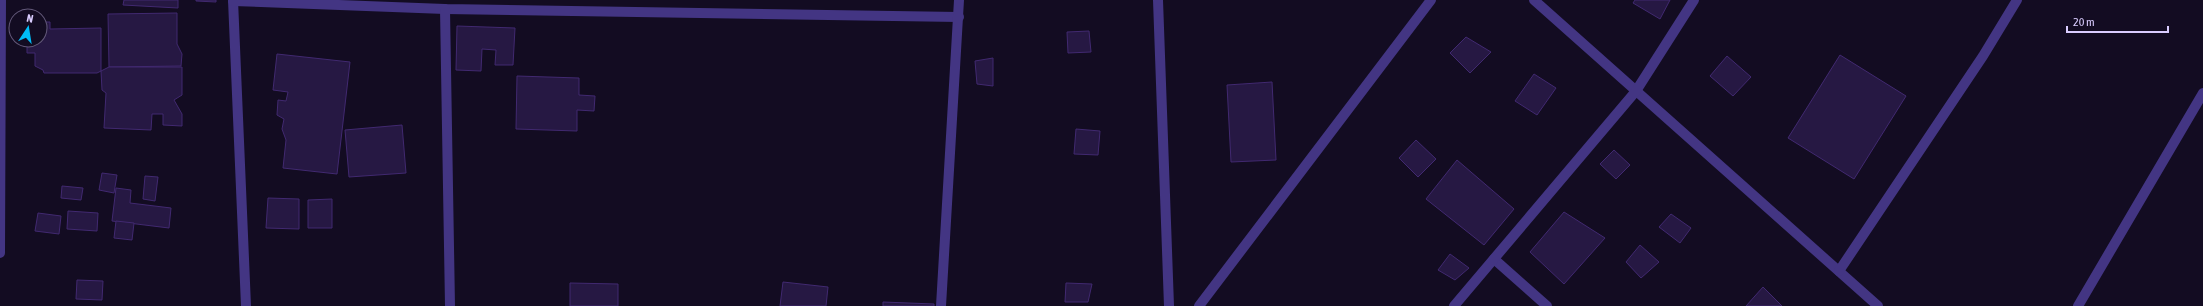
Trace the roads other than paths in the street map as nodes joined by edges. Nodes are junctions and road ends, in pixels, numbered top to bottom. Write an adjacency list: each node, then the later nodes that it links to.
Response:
1 (2, 0): 13 (street)
2 (959, 0): 10 (street)
3 (1158, 0): 19 (street)
4 (1430, 0): 20 (street)
5 (1534, 0): 11 (street)
6 (1694, 0): 11 (street)
7 (2017, 0): 15 (street)
8 (233, 1): 9 (street); 16 (street)
9 (444, 9): 10 (street); 17 (street)
10 (959, 17): 18 (street)
11 (1636, 91): 14 (street); 15 (street)
12 (2203, 93): 24 (street)
13 (0, 253)
14 (1494, 259): 21 (street); 22 (street)
15 (1839, 271): 23 (street)
16 (246, 306)
17 (450, 306)
18 (941, 306)
19 (1169, 306)
20 (1199, 306)
21 (1454, 306)
22 (1547, 306)
23 (1878, 306)
24 (2078, 306)

